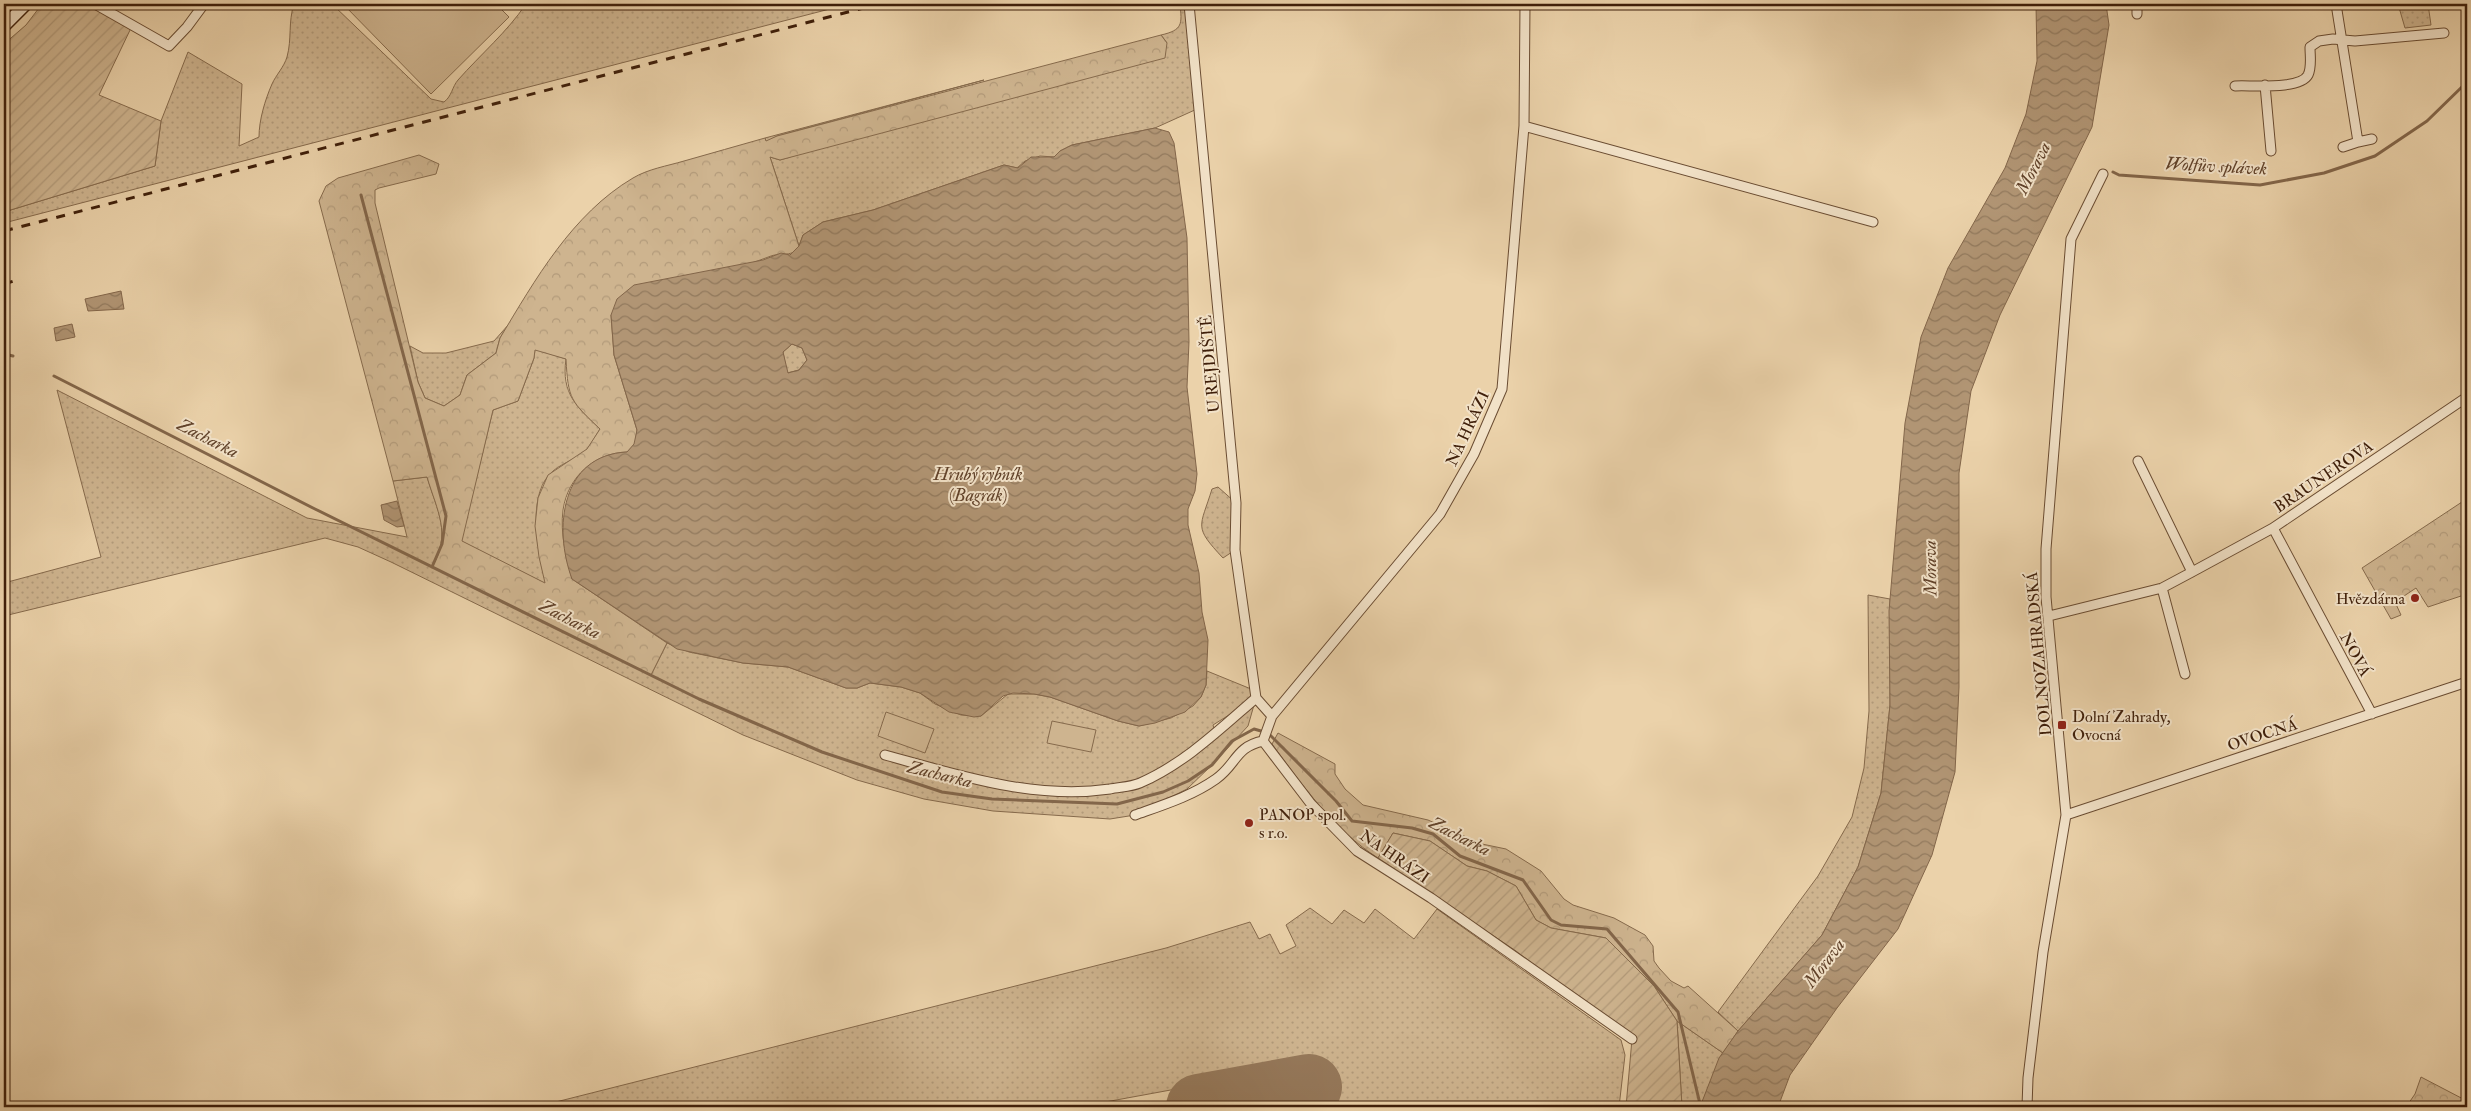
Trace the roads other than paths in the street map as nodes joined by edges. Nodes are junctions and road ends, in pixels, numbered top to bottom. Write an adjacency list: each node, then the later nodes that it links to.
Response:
1 (26, 4): 9 (main road)
2 (95, 4): 3 (street)
3 (204, 4)
4 (1189, 4): 29 (street, U REJDIŠTĚ)
5 (1525, 4): 14 (street, NA HRÁZI)
6 (2137, 4): 8 (street)
7 (2336, 4): 11 (street)
8 (2137, 14)
9 (4, 26)
10 (2444, 33): 11 (street)
11 (2341, 41): 12 (street); 16 (street)
12 (2265, 85): 13 (street); 18 (street)
13 (2235, 86)
14 (1524, 126): 20 (street); 31 (street, NA HRÁZI)
15 (2372, 139): 16 (street)
16 (2358, 142): 17 (street)
17 (2343, 147)
18 (2271, 151)
19 (2103, 174): 26 (street, DOLNOZAHRADSKÁ)
20 (1873, 222)
21 (2467, 397): 23 (street, BRAUNEROVA)
22 (2138, 461): 24 (street)
23 (2273, 528): 24 (street, BRAUNEROVA); 30 (street, NOVÁ)
24 (2192, 572): 25 (street, BRAUNEROVA)
25 (2162, 588): 26 (street, BRAUNEROVA); 27 (street)
26 (2049, 616): 35 (street, DOLNOZAHRADSKÁ)
27 (2185, 674)
28 (2467, 682): 30 (street, OVOCNÁ)
29 (1256, 698): 31 (street); 33 (street)
30 (2372, 714): 35 (street, OVOCNÁ)
31 (1270, 720): 32 (street, NA HRÁZI)
32 (1263, 739): 34 (street); 36 (street, NA HRÁZI)
33 (885, 754)
34 (1135, 814)
35 (2066, 815): 37 (street, DOLNOZAHRADSKÁ)
36 (1632, 1039)
37 (2027, 1107)

